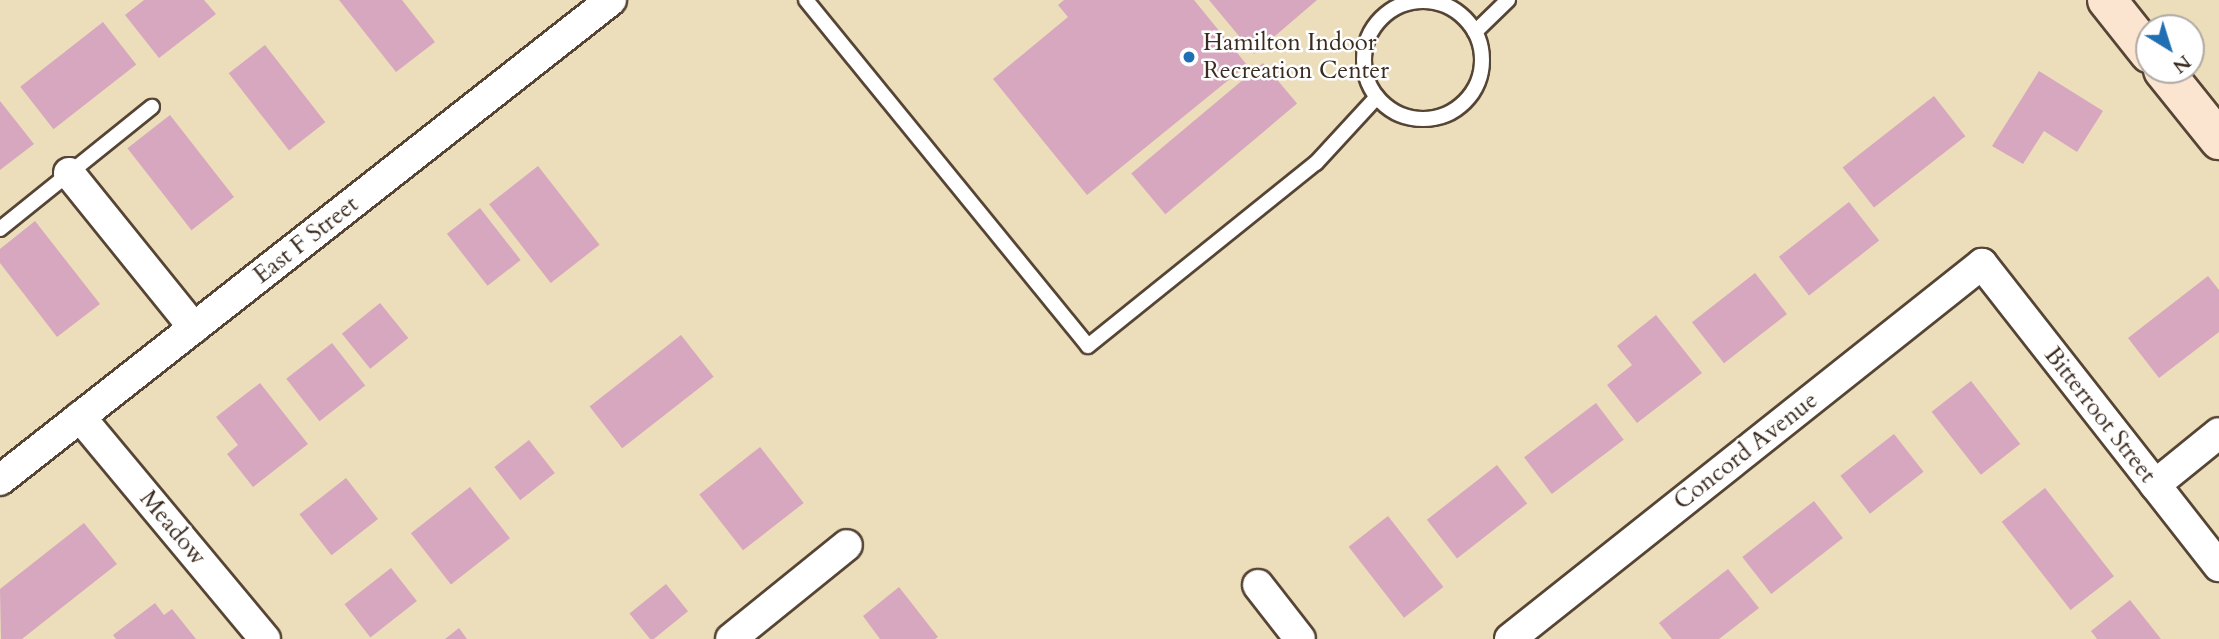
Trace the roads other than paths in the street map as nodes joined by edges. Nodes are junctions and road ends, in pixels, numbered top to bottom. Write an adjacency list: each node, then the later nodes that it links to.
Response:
1 (611, 0): 14 (street, East F Street)
2 (806, 0): 8 (lane)
3 (1508, 0): 5 (lane)
4 (2107, 0): 6 (street)
5 (1475, 32): 8 (lane); 8 (lane)
6 (2135, 35)
7 (2174, 84): 10 (street)
8 (1377, 97)
9 (152, 107): 11 (lane)
10 (2219, 141)
11 (69, 173): 12 (lane); 14 (street)
12 (0, 229)
13 (1982, 264): 18 (street, Bitterroot Street); 25 (street, Concord Avenue)
14 (194, 328): 15 (street, East F Street)
15 (80, 417): 17 (street, East F Street); 22 (street, Meadow)
16 (2219, 433): 18 (street)
17 (0, 480)
18 (2155, 485): 20 (street, Bitterroot Street)
19 (847, 545): 23 (street)
20 (2219, 566)
21 (1258, 585): 24 (street)
22 (265, 639)
23 (731, 639)
24 (1300, 639)
25 (1510, 639)

